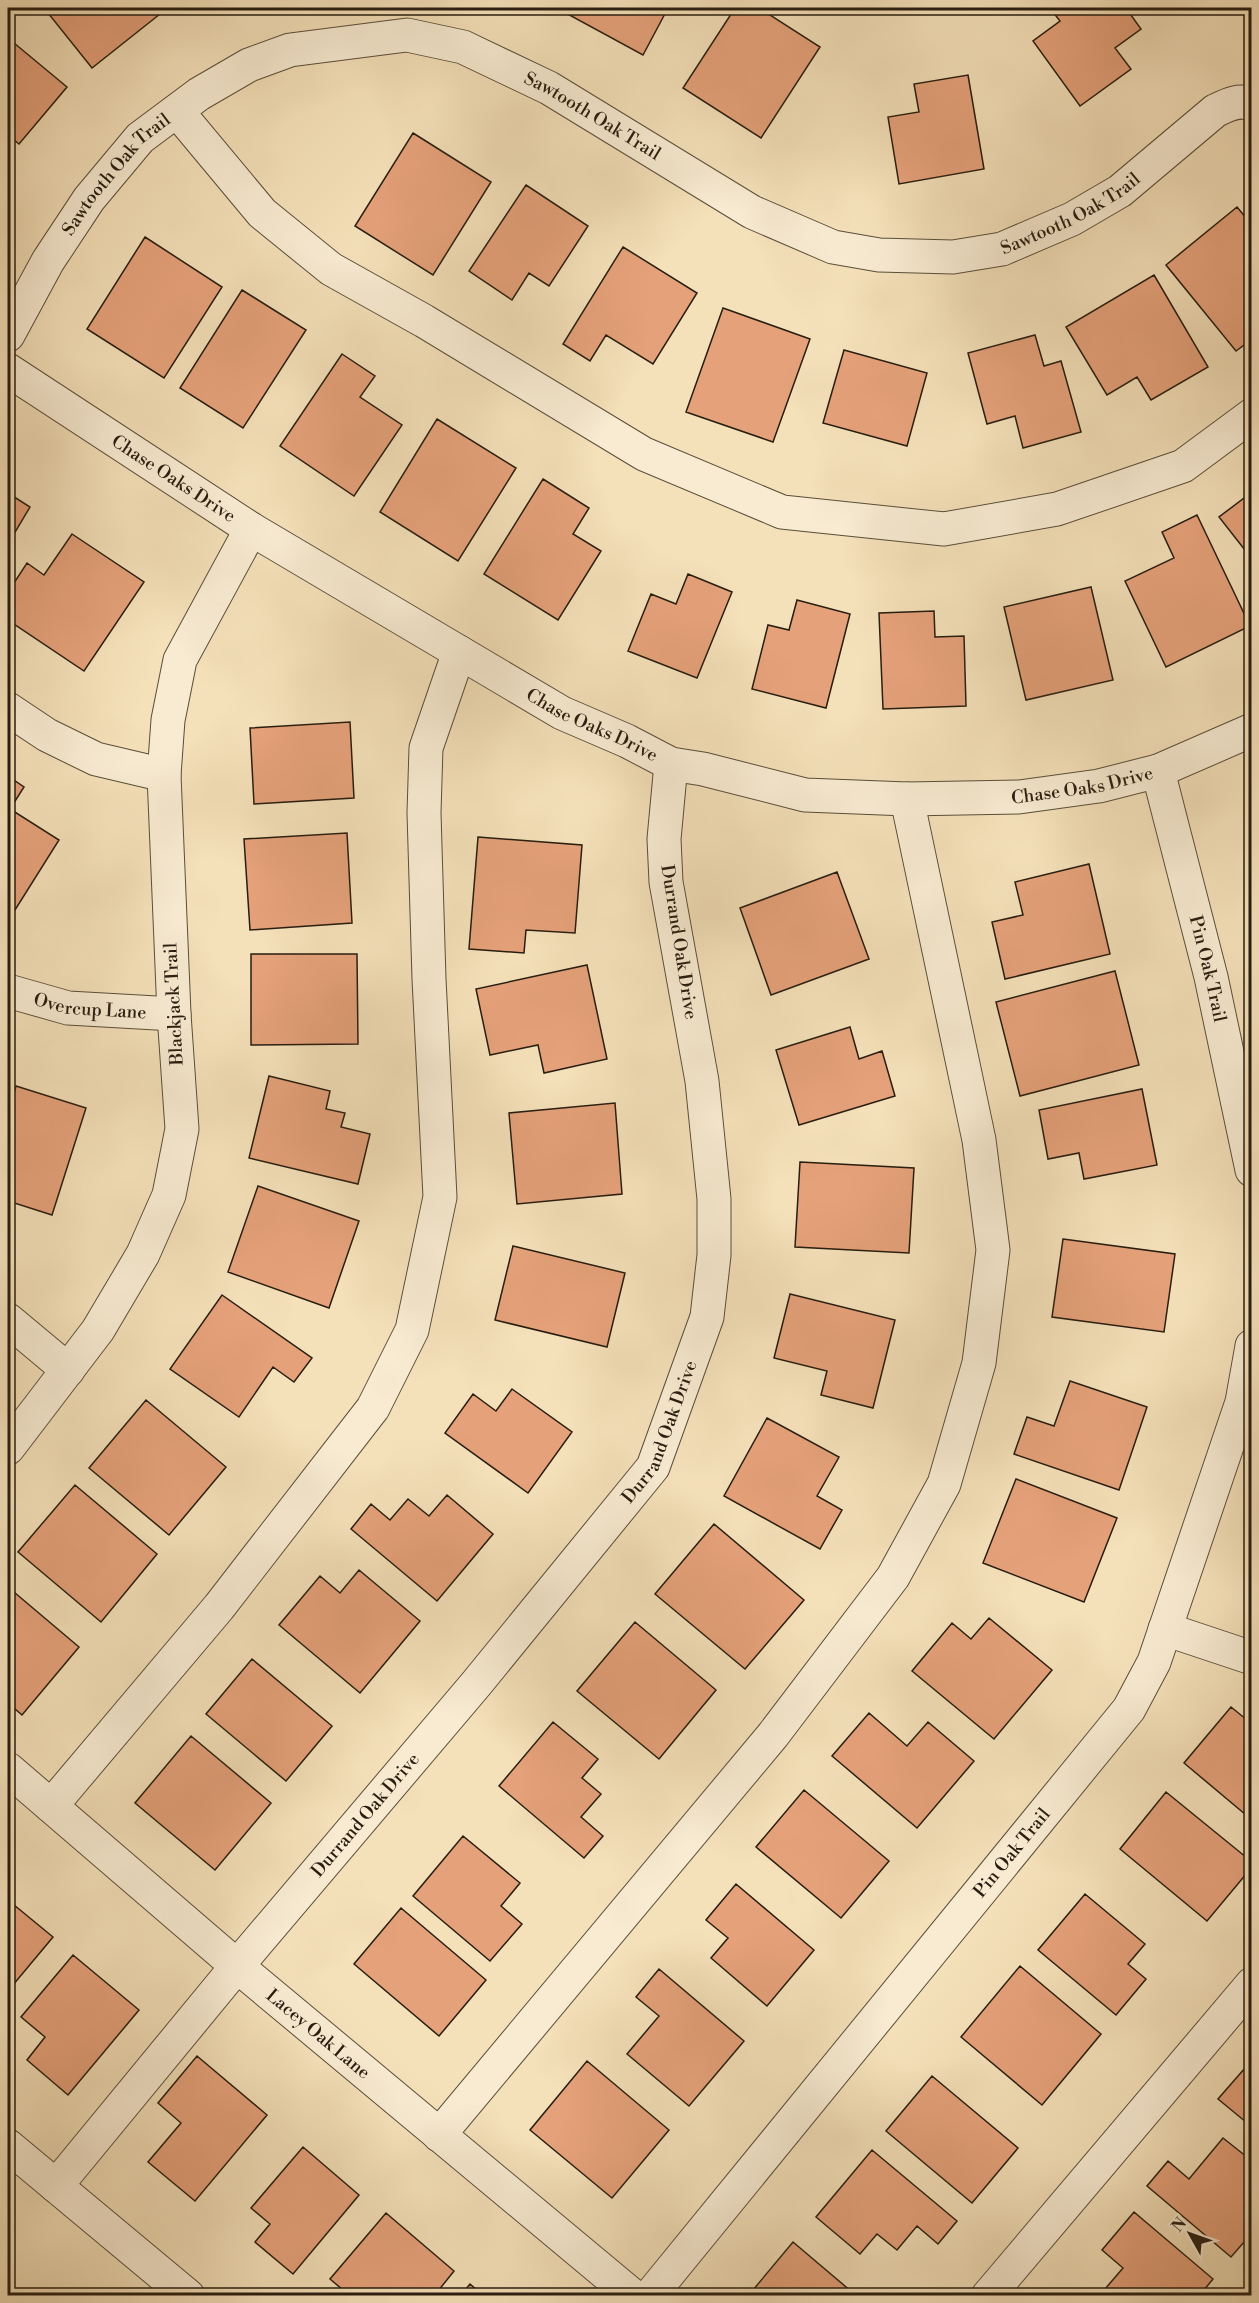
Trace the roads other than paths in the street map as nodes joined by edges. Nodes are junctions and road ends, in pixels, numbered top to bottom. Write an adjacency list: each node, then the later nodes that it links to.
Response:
1 (1249, 104): 2 (street, Sawtooth Oak Trail)
2 (177, 111): 3 (street, Sawtooth Oak Trail); 5 (street)
3 (8, 335)
4 (8, 370): 6 (street, Chase Oaks Drive)
5 (1251, 415)
6 (251, 529): 7 (street, Chase Oaks Drive); 12 (street, Blackjack Trail)
7 (459, 652): 10 (street, Chase Oaks Drive); 24 (street)
8 (8, 709): 12 (street)
9 (1251, 730): 11 (street, Chase Oaks Drive)
10 (671, 764): 13 (street, Chase Oaks Drive); 25 (street, Durrand Oak Drive)
11 (1158, 771): 13 (street, Chase Oaks Drive); 16 (street, Pin Oak Trail)
12 (164, 775): 15 (street, Blackjack Trail)
13 (907, 799): 27 (street)
14 (8, 991): 15 (street, Overcup Lane)
15 (174, 1014): 19 (street, Blackjack Trail)
16 (1251, 1170)
17 (8, 1320): 19 (street)
18 (1251, 1346): 21 (street, Pin Oak Trail)
19 (68, 1370): 20 (street, Blackjack Trail)
20 (8, 1448)
21 (1166, 1629): 22 (street); 32 (street, Pin Oak Trail)
22 (1251, 1658)
23 (8, 1769): 24 (street, Lacey Oak Lane)
24 (51, 1806): 25 (street, Lacey Oak Lane)
25 (237, 1966): 27 (street, Lacey Oak Lane); 29 (street, Durrand Oak Drive)
26 (1251, 1984): 33 (street)
27 (439, 2135): 31 (street, Lacey Oak Lane)
28 (8, 2146): 29 (street)
29 (56, 2186): 30 (street)
30 (188, 2295)
31 (633, 2295)
32 (650, 2295)
33 (988, 2295)

